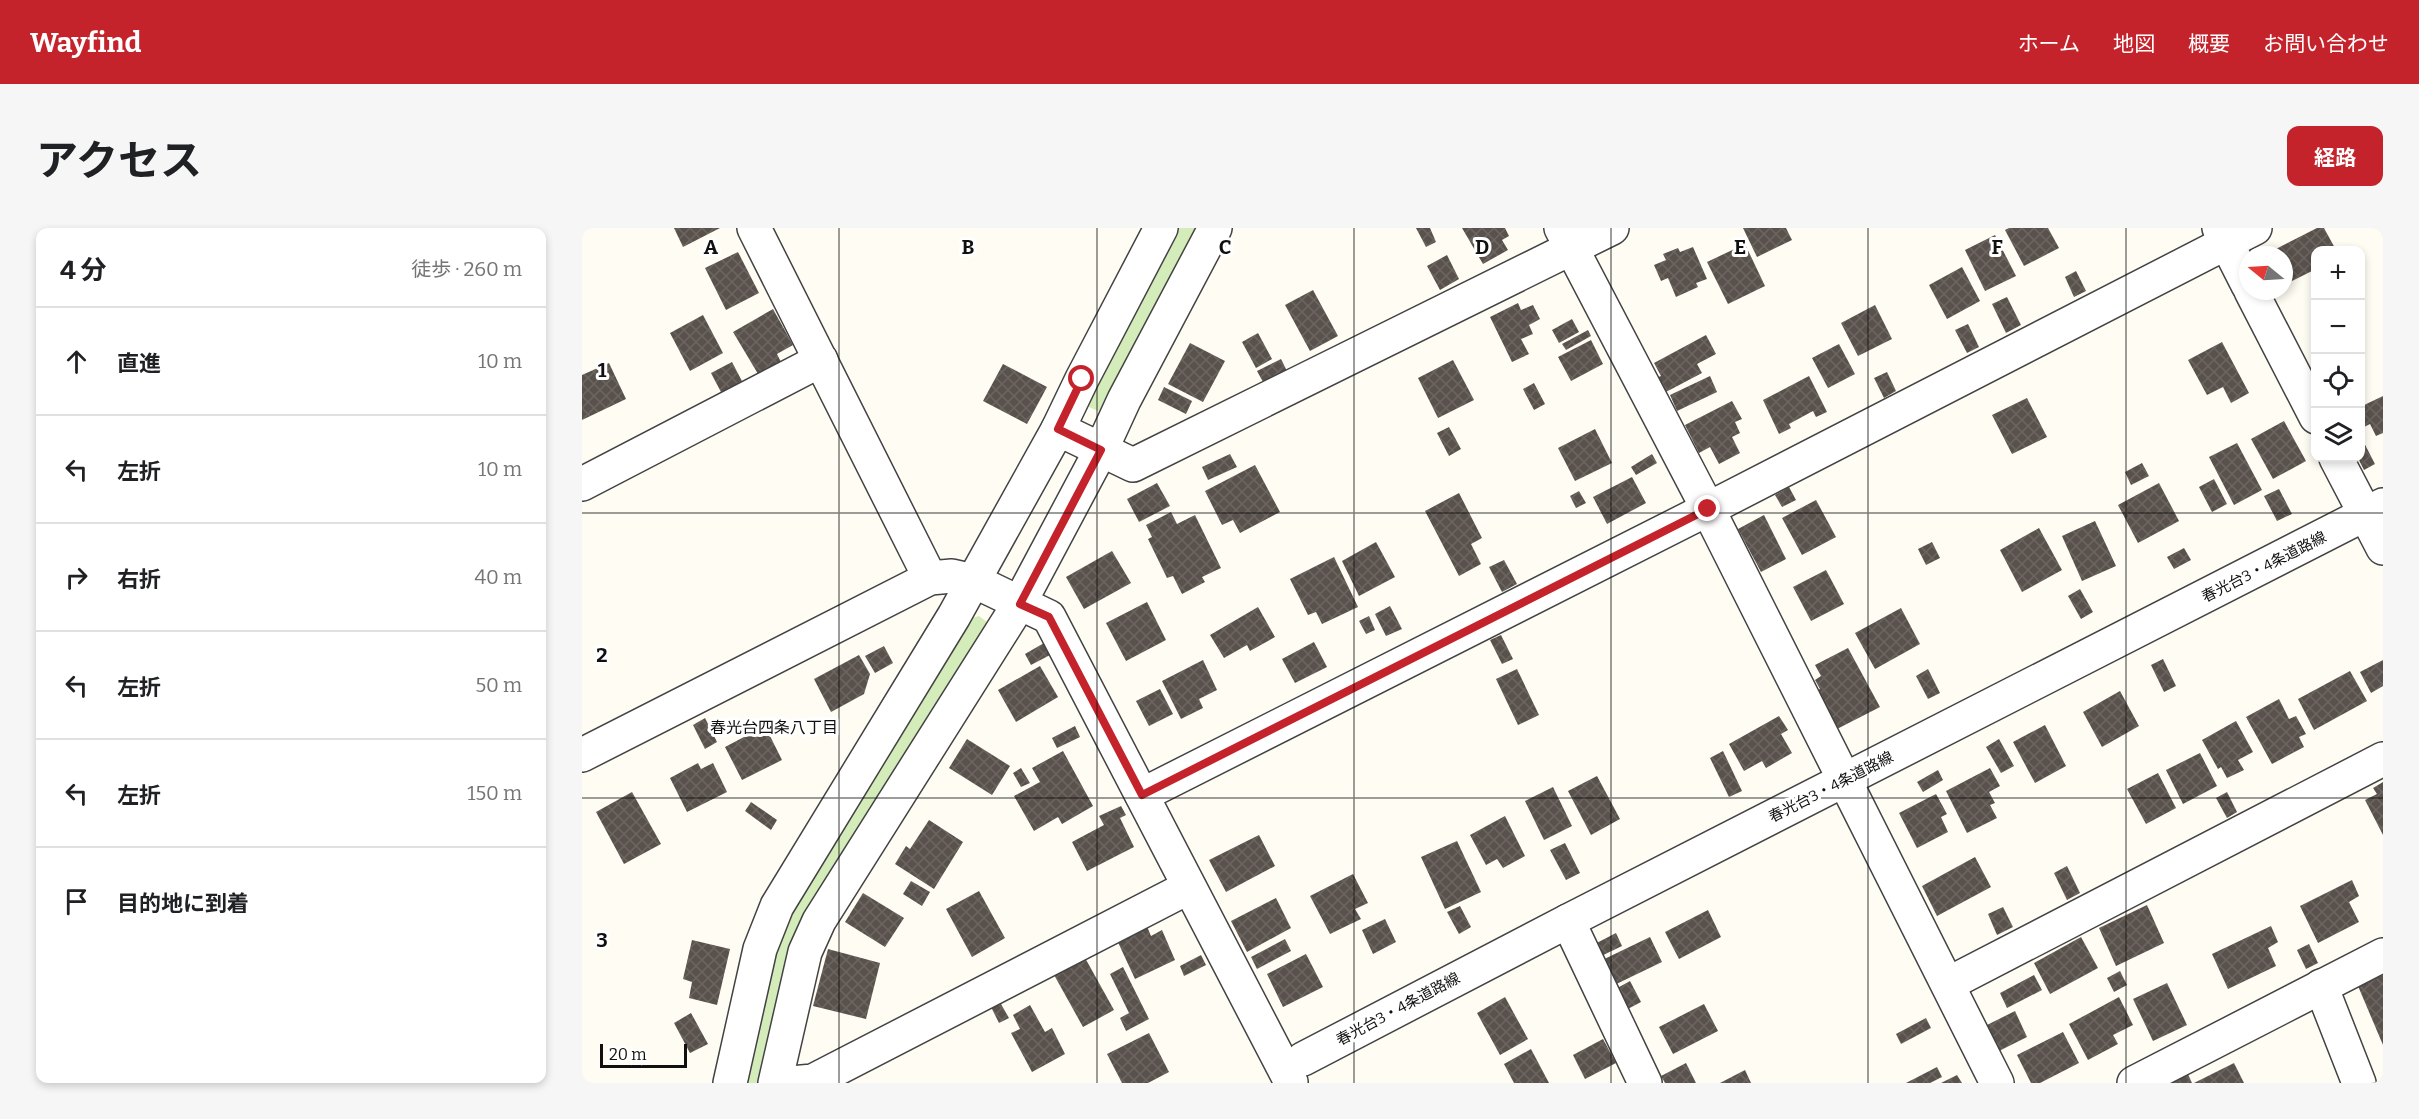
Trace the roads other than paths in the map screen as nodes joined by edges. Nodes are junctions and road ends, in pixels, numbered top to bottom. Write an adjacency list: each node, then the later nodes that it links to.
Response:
1 (754, 228): 9 (street)
2 (1161, 228): 11 (street)
3 (1215, 228): 12 (street)
4 (1612, 228): 6 (street)
5 (2233, 233): 7 (street); 15 (street)
6 (1567, 239): 12 (street); 15 (street)
7 (2239, 254)
8 (2256, 300): 10 (street)
9 (821, 360): 14 (street); 18 (street)
10 (2311, 408)
11 (1058, 429): 12 (street); 19 (street)
12 (1101, 450): 20 (street)
13 (2340, 462): 16 (street)
14 (582, 484)
15 (1708, 509): 23 (street); 24 (street)
16 (2374, 510): 17 (street); 23 (street, 春光台3・4条道路線)
17 (2383, 548)
18 (930, 578): 19 (street); 21 (street)
19 (974, 581): 20 (street); 31 (street)
20 (1020, 604): 24 (street); 32 (street)
21 (582, 755)
22 (2383, 759): 28 (street)
23 (1845, 780): 26 (street, 春光台3・4条道路線); 28 (street)
24 (1142, 795): 25 (street)
25 (1189, 887): 30 (street); 33 (street)
26 (1568, 921): 30 (street, 春光台3・4条道路線); 34 (street)
27 (2383, 955): 29 (street)
28 (1948, 984): 35 (street)
29 (2321, 986): 36 (street); 37 (street)
30 (1300, 1077)
31 (730, 1083)
32 (775, 1083)
33 (791, 1083)
34 (1645, 1083)
35 (1997, 1083)
36 (2134, 1083)
37 (2359, 1083)

